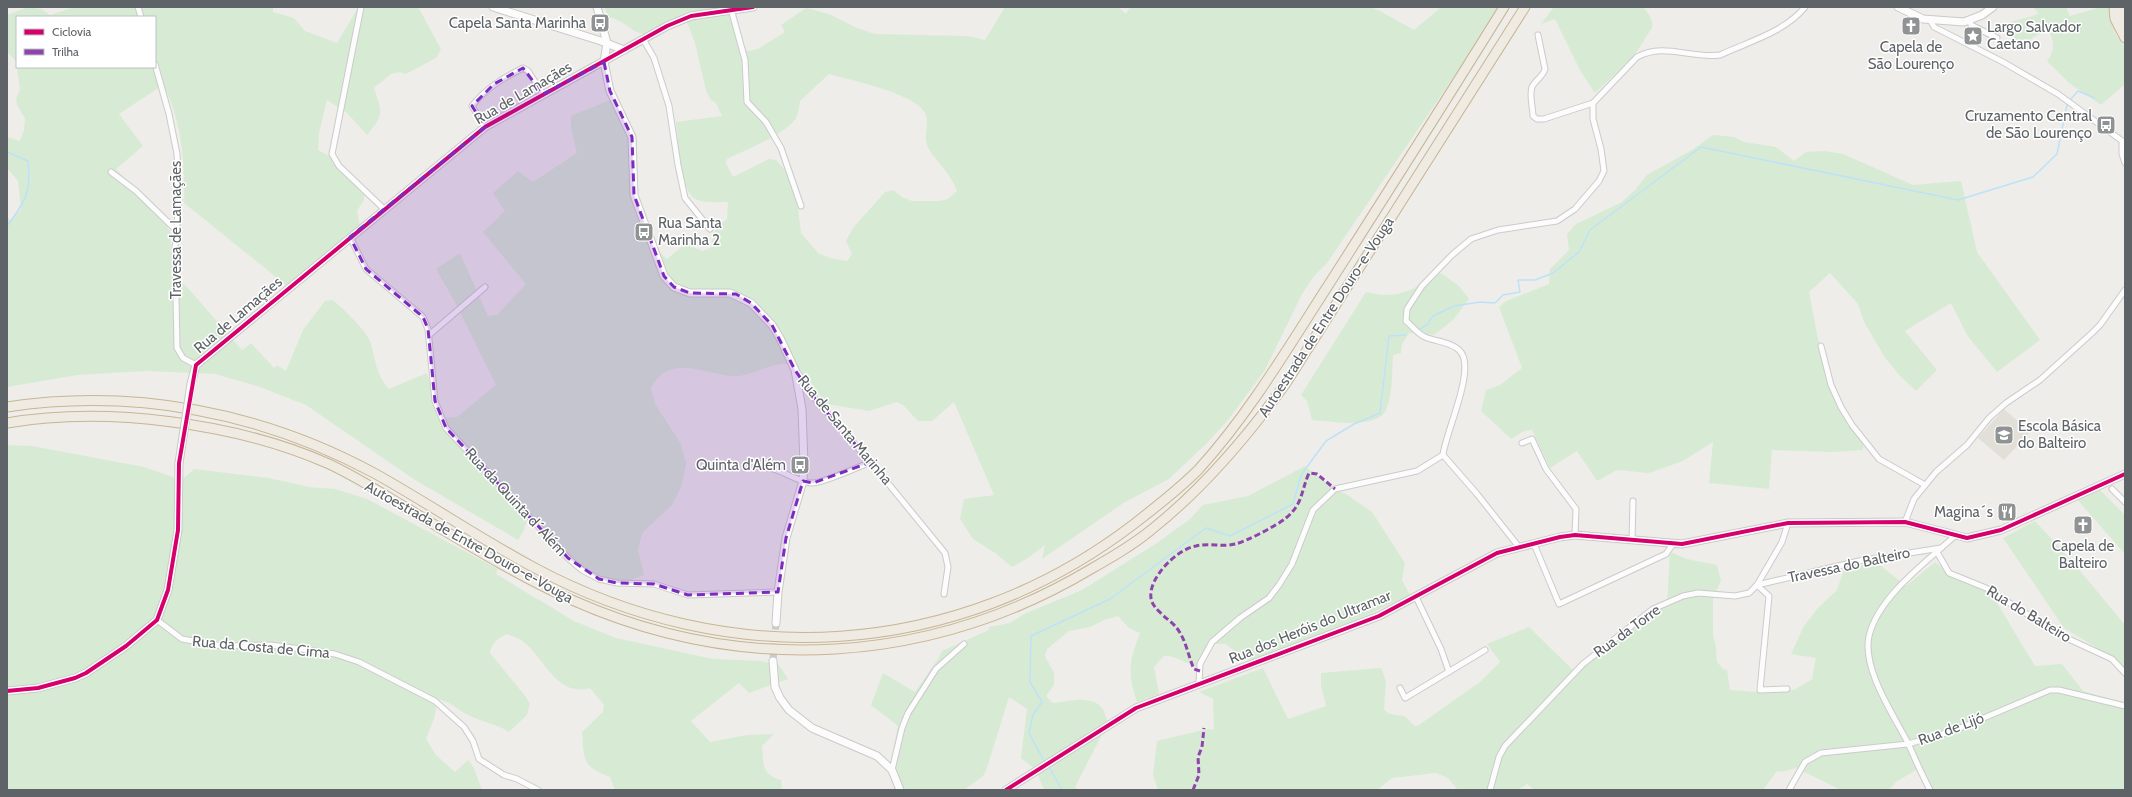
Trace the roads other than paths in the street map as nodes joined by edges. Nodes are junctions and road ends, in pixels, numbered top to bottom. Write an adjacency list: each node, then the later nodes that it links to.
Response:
1 (361, 7): 31 (street)
2 (496, 7): 20 (street)
3 (597, 7): 20 (street, Rua de Santa Marinha)
4 (753, 7): 12 (street, Rua de Lamaçães)
5 (1504, 7): 41 (highway, Autoestrada de Entre Douro-e-Vouga)
6 (1525, 7): 42 (highway, Autoestrada de Entre Douro-e-Vouga)
7 (1805, 7): 25 (street)
8 (1898, 7): 13 (street)
9 (1993, 7): 14 (street)
10 (2114, 7): 18 (highway)
11 (2122, 7): 15 (highway)
12 (731, 9): 19 (street, Rua de Lamaçães); 30 (street)
13 (1927, 19): 14 (street); 27 (street)
14 (1970, 21): 17 (street)
15 (2125, 24)
16 (1538, 35): 25 (street)
17 (1997, 38)
18 (2125, 38)
19 (643, 39): 21 (street, Rua de Lamaçães); 32 (street)
20 (607, 43): 21 (street); 22 (street, Rua de Santa Marinha)
21 (624, 50): 22 (street, Rua de Lamaçães)
22 (604, 62): 24 (street, Rua de Lamaçães); 40 (street, Rua de Santa Marinha)
23 (156, 68): 33 (street, Travessa de Lamaçães)
24 (543, 94): 26 (street, Rua de Lamaçães); 26 (street)
25 (1593, 103): 44 (street)
26 (485, 127): 31 (street, Rua de Lamaçães)
27 (2123, 142): 28 (street)
28 (2125, 163)
29 (111, 172): 33 (street)
30 (801, 206)
31 (384, 209): 34 (street, Rua de Lamaçães)
32 (710, 229)
33 (177, 231): 39 (street, Travessa de Lamaçães)
34 (350, 237): 37 (street, Rua da Quinta d´Além); 39 (street, Rua de Lamaçães)
35 (485, 287): 37 (street)
36 (2125, 290): 49 (street)
37 (429, 335): 63 (street, Rua da Quinta d´Além)
38 (1821, 346): 49 (street)
39 (196, 365): 66 (street, Rua de Lamaçães, bridge)
40 (795, 370): 45 (street, Rua de Santa Marinha); 48 (street)
41 (7, 407)
42 (7, 423)
43 (1522, 443): 55 (street)
44 (1443, 455): 60 (street); 73 (street)
45 (871, 462): 48 (street); 64 (street, Rua de Santa Marinha)
46 (764, 467): 48 (street)
47 (2125, 474): 56 (street, Rua dos Heróis do Ultramar)
48 (802, 481): 63 (street)
49 (1925, 485): 53 (street)
50 (2112, 489): 52 (street)
51 (1633, 501): 57 (street)
52 (2125, 502)
53 (1905, 522): 54 (street, Rua dos Heróis do Ultramar); 56 (street, Rua dos Heróis do Ultramar)
54 (1788, 523): 59 (street, Rua dos Heróis do Ultramar); 62 (street, Rua da Torre)
55 (1575, 535): 57 (street, Rua dos Heróis do Ultramar); 58 (street, Rua dos Heróis do Ultramar)
56 (1956, 535): 61 (street)
57 (1632, 540): 59 (street, Rua dos Heróis do Ultramar)
58 (1534, 544): 59 (street); 60 (street, Rua dos Heróis do Ultramar)
59 (1673, 544)
60 (1519, 547): 65 (street, Rua dos Heróis do Ultramar)
61 (1939, 550): 62 (street, Travessa do Balteiro); 72 (street, Rua do Balteiro); 78 (street)
62 (1757, 585): 75 (street); 83 (street, Rua da Torre)
63 (778, 592): 67 (street)
64 (944, 594)
65 (1416, 597): 71 (street); 73 (street, Rua dos Heróis do Ultramar)
66 (157, 620): 76 (street, Rua de Lamaçães); 80 (street, Rua da Costa de Cima)
67 (776, 623)
68 (964, 644): 79 (street)
69 (1485, 650): 71 (street)
70 (773, 661): 79 (street)
71 (1449, 672): 74 (street)
72 (2125, 673)
73 (1199, 684): 82 (street, Rua dos Heróis do Ultramar)
74 (1400, 688)
75 (1787, 689)
76 (7, 691)
77 (2125, 706): 78 (street, Rua de Lijó)
78 (1908, 744): 84 (street, Rua de Lijó); 85 (street)
79 (892, 770): 81 (street)
80 (538, 790)
81 (900, 790)
82 (1006, 790)
83 (1490, 790)
84 (1789, 790)
85 (1930, 790)

